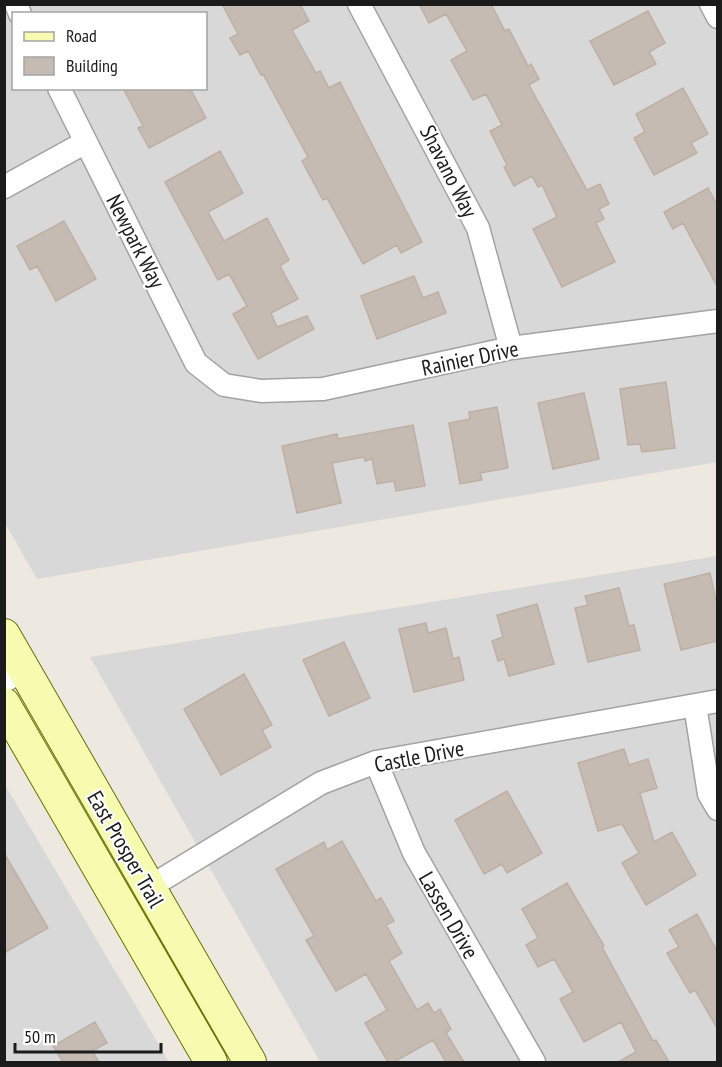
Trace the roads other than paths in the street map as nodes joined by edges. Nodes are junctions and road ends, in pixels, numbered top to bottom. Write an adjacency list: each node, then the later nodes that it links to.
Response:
1 (359, 4): 8 (street, Shavano Way)
2 (711, 4): 3 (street)
3 (717, 17)
4 (59, 90): 5 (street, Newpark Way)
5 (86, 142): 6 (street); 9 (street, Newpark Way)
6 (4, 187)
7 (717, 321): 8 (street, Rainier Drive)
8 (511, 348): 9 (street, Rainier Drive)
9 (224, 385)
10 (4, 635): 11 (main road, East Prosper Trail)
11 (14, 675): 13 (main road, East Prosper Trail)
12 (717, 701): 14 (street, Castle Drive)
13 (45, 705): 15 (street); 18 (main road, East Prosper Trail)
14 (695, 705): 16 (street, Castle Drive); 17 (street)
15 (8, 718): 19 (main road, East Prosper Trail)
16 (376, 762): 18 (street, Castle Drive); 21 (street, Lassen Drive)
17 (717, 809)
18 (148, 888): 20 (main road, East Prosper Trail)
19 (211, 1062)
20 (250, 1062)
21 (534, 1062)

